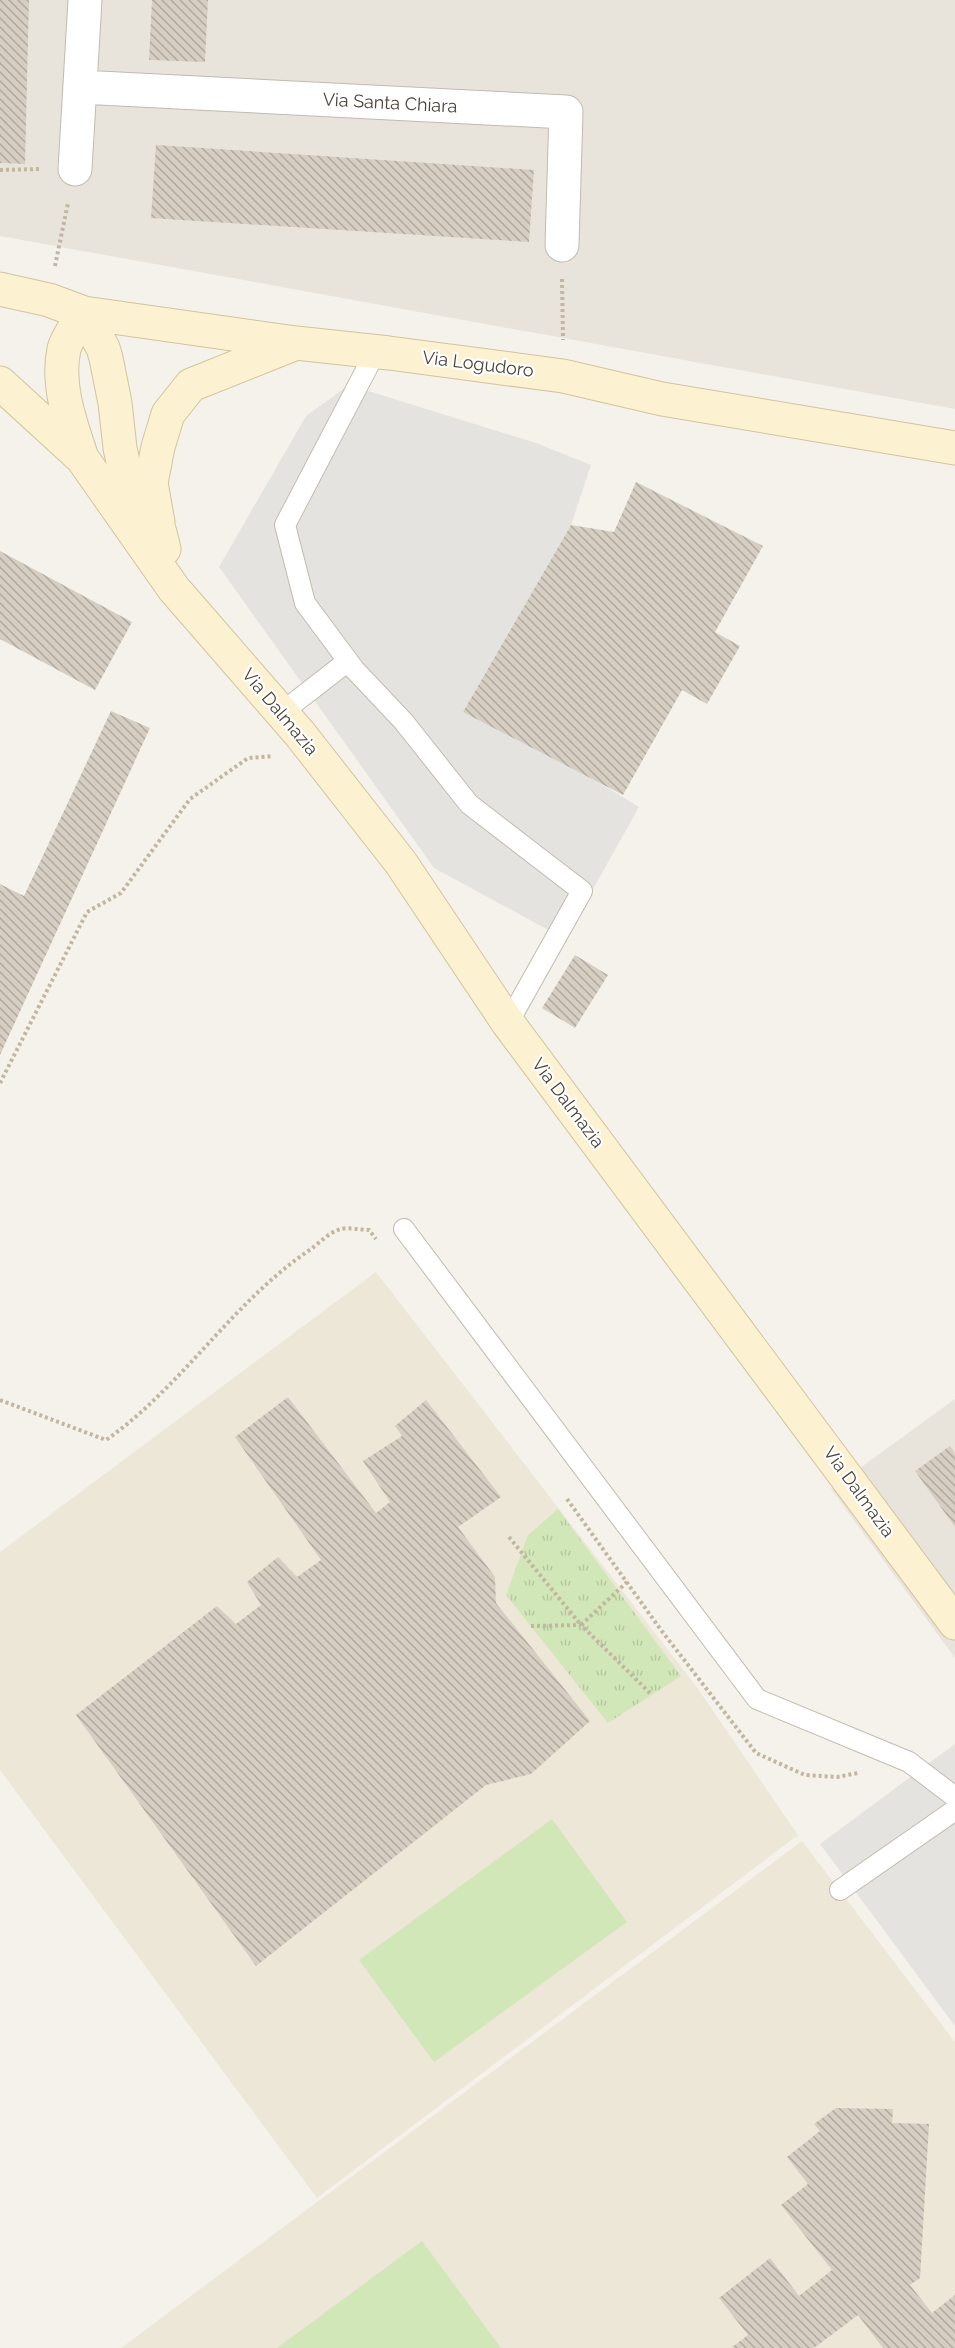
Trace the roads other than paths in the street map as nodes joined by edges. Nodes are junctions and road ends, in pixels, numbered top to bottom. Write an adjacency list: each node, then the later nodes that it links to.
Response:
1 (85, 0): 2 (street)
2 (80, 87): 3 (street); 4 (street, Via Santa Chiara)
3 (75, 169)
4 (562, 245)
5 (0, 289): 6 (street, Via Logudoro)
6 (84, 313): 7 (street, Via Logudoro); 11 (street, Via Dalmazia); 12 (street, Via Dalmazia)
7 (297, 343): 8 (street, Via Logudoro); 12 (street, Via Dalmazia)
8 (376, 351): 10 (street, Via Logudoro); 14 (lane)
9 (0, 383): 11 (street, Via Dalmazia)
10 (955, 448)
11 (82, 458): 13 (street, Via Dalmazia)
12 (159, 529): 13 (street, Via Dalmazia)
13 (174, 589): 15 (street, Via Dalmazia)
14 (348, 661): 15 (lane); 16 (lane)
15 (291, 723): 16 (street, Via Dalmazia)
16 (508, 1023): 18 (street, Via Dalmazia)
17 (404, 1229): 19 (lane)
18 (955, 1623)
19 (955, 1797)
20 (955, 1810): 21 (lane)
21 (840, 1890)

